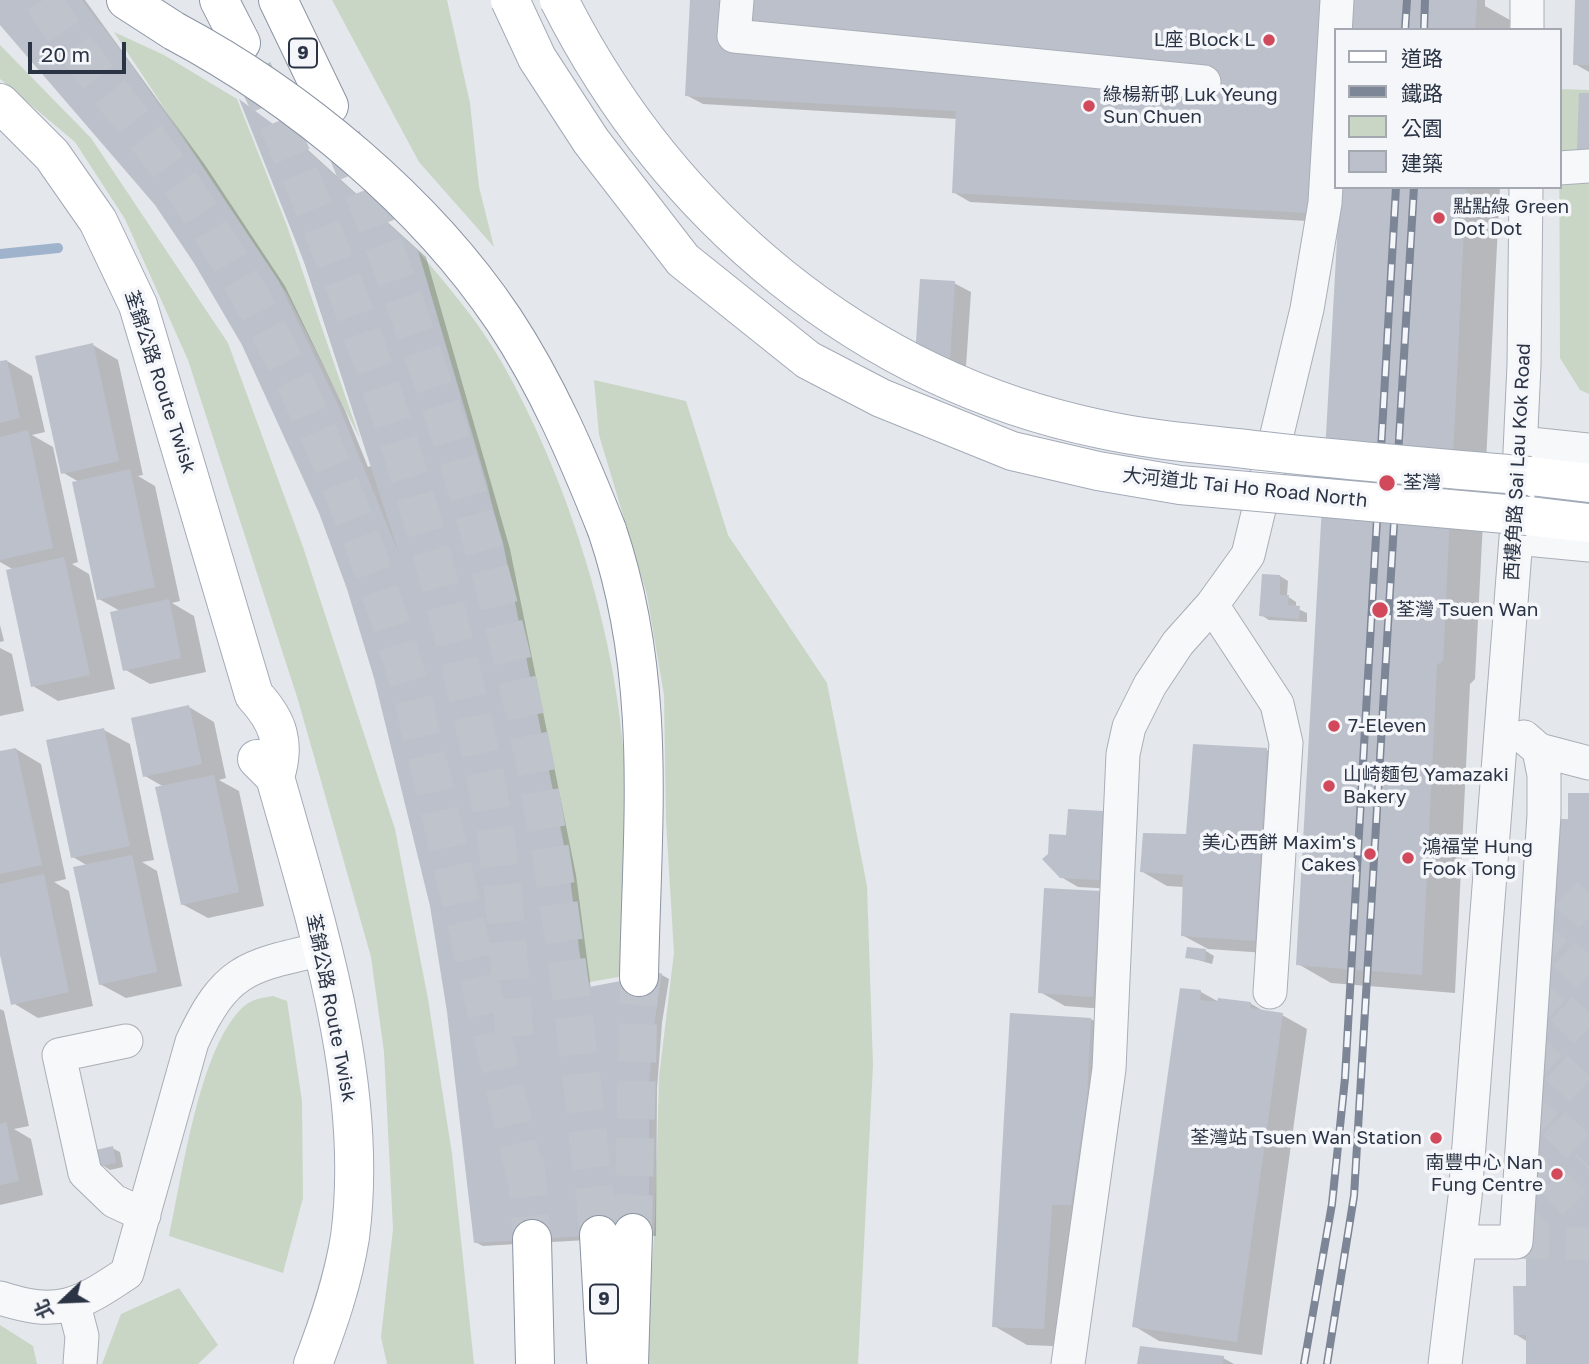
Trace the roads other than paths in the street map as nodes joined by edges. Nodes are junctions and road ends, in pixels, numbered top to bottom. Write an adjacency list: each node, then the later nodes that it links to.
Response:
1 (126, 0): 30 (main road, bridge)
2 (219, 0): 11 (main road)
3 (278, 0): 15 (main road, 9)
4 (510, 0): 22 (main road, 大河道北 Tai Ho Road North, bridge)
5 (559, 0): 21 (main road, 大河道北 Tai Ho Road North, bridge)
6 (737, 0): 13 (street)
7 (1337, 0): 9 (street)
8 (1527, 0): 10 (street)
9 (1335, 28)
10 (1527, 28)
11 (241, 43)
12 (1334, 51): 25 (street)
13 (1204, 82)
14 (0, 103): 29 (main road, 荃錦公路 Route Twisk)
15 (329, 106)
16 (1589, 166): 17 (street)
17 (1561, 168)
18 (1526, 189): 19 (street, 西樓角路 Sai Lau Kok Road)
19 (1521, 443): 20 (street); 23 (street, 西樓角路 Sai Lau Kok Road)
20 (1589, 450)
21 (1589, 484)
22 (1589, 523)
23 (1516, 538): 24 (street); 26 (street, 西樓角路 Sai Lau Kok Road)
24 (1589, 545)
25 (1212, 605): 31 (street); 43 (street)
26 (1503, 710): 27 (street); 35 (street, 西樓角路 Sai Lau Kok Road)
27 (1539, 750): 28 (street); 35 (street)
28 (1589, 763)
29 (323, 949): 33 (street); 39 (main road, 荃錦公路 Route Twisk)
30 (639, 977)
31 (1270, 992)
32 (127, 1041): 33 (street)
33 (144, 1215): 37 (street)
34 (532, 1239): 40 (main road)
35 (1461, 1242): 44 (street, 西樓角路 Sai Lau Kok Road)
36 (0, 1298): 37 (street)
37 (74, 1305): 38 (street)
38 (80, 1364)
39 (313, 1364)
40 (535, 1364)
41 (607, 1364): 42 (main road, 9)
42 (629, 1364)
43 (1068, 1364)
44 (1445, 1364)

